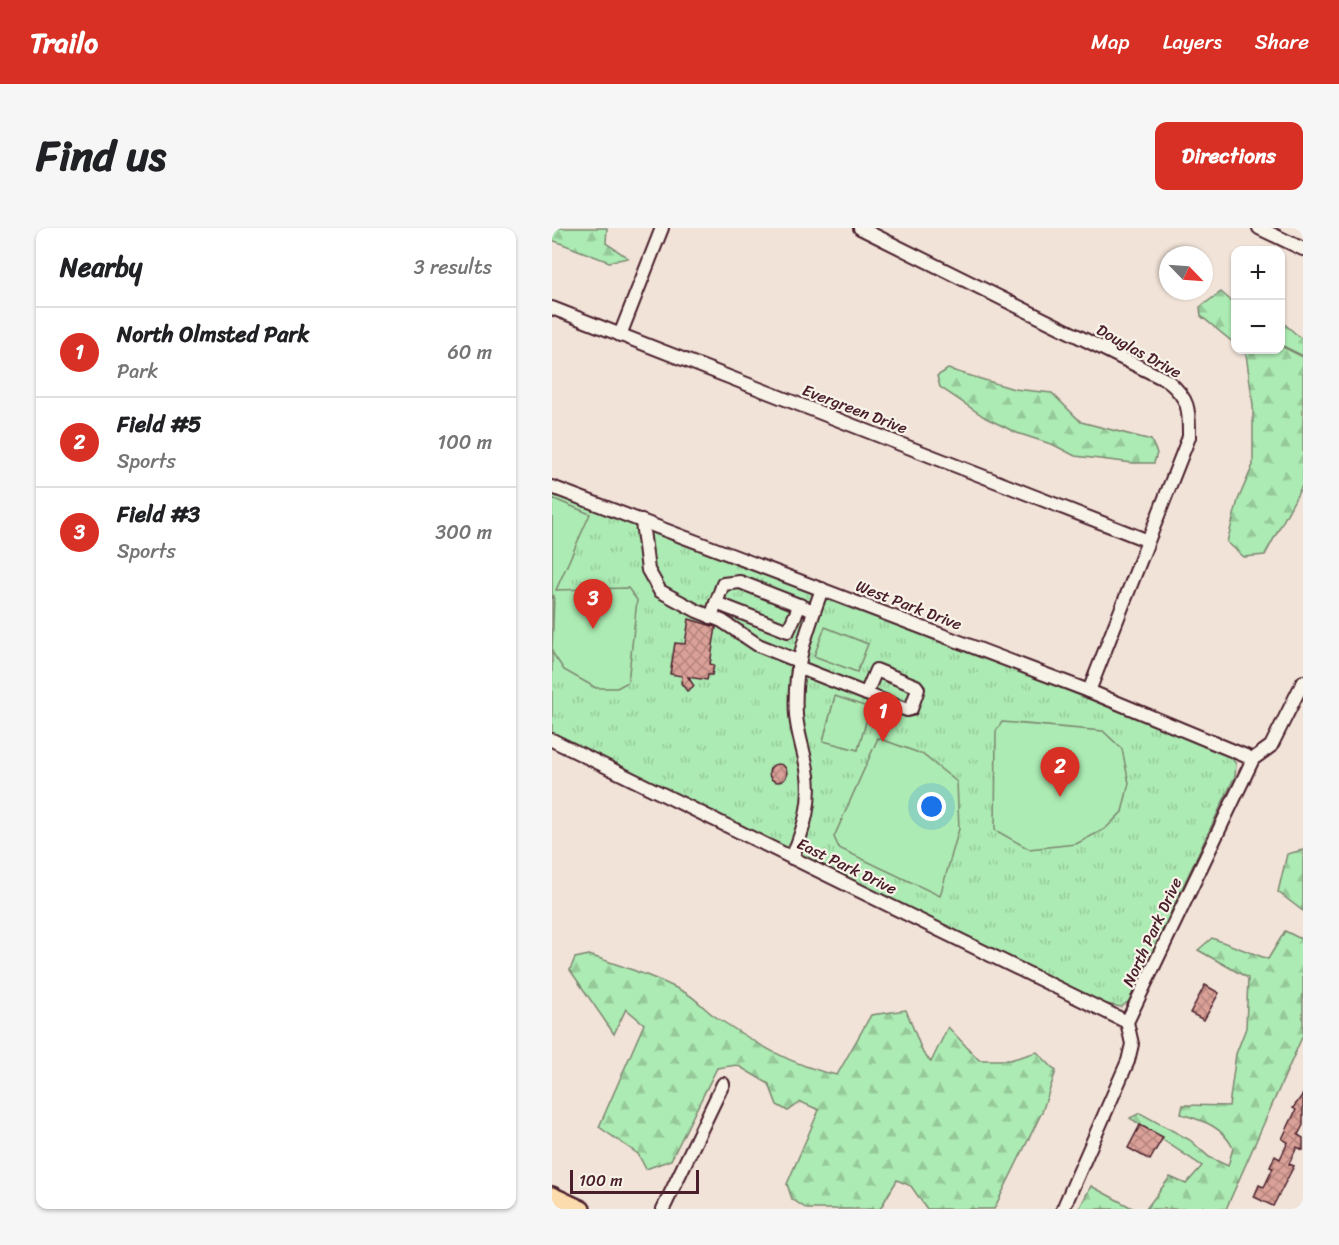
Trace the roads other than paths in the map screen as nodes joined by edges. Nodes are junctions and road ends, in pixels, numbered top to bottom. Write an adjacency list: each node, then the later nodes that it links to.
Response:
1 (662, 228): 6 (street)
2 (860, 228): 9 (street, Douglas Drive)
3 (1259, 228): 4 (street)
4 (1303, 249)
5 (552, 308): 6 (street, Evergreen Drive)
6 (620, 335): 9 (street, Evergreen Drive)
7 (552, 487): 8 (street, West Park Drive)
8 (642, 522): 10 (street, West Park Drive); 14 (street)
9 (1146, 540): 17 (street, Douglas Drive)
10 (822, 590): 13 (street); 17 (street, West Park Drive)
11 (716, 603): 12 (street); 12 (street); 14 (street)
12 (800, 605): 13 (street)
13 (814, 611): 15 (street)
14 (711, 617): 15 (street)
15 (798, 664): 18 (street); 21 (street)
16 (1303, 682): 20 (street, North Park Drive)
17 (1089, 691): 20 (street, West Park Drive)
18 (866, 694)
19 (552, 740): 21 (street, East Park Drive)
20 (1252, 759): 22 (street, North Park Drive)
21 (792, 858): 22 (street, East Park Drive)
22 (1127, 1023): 27 (street)
23 (723, 1084): 26 (street)
24 (552, 1194): 25 (main road)
25 (582, 1209)
26 (663, 1209)
27 (1063, 1209)

